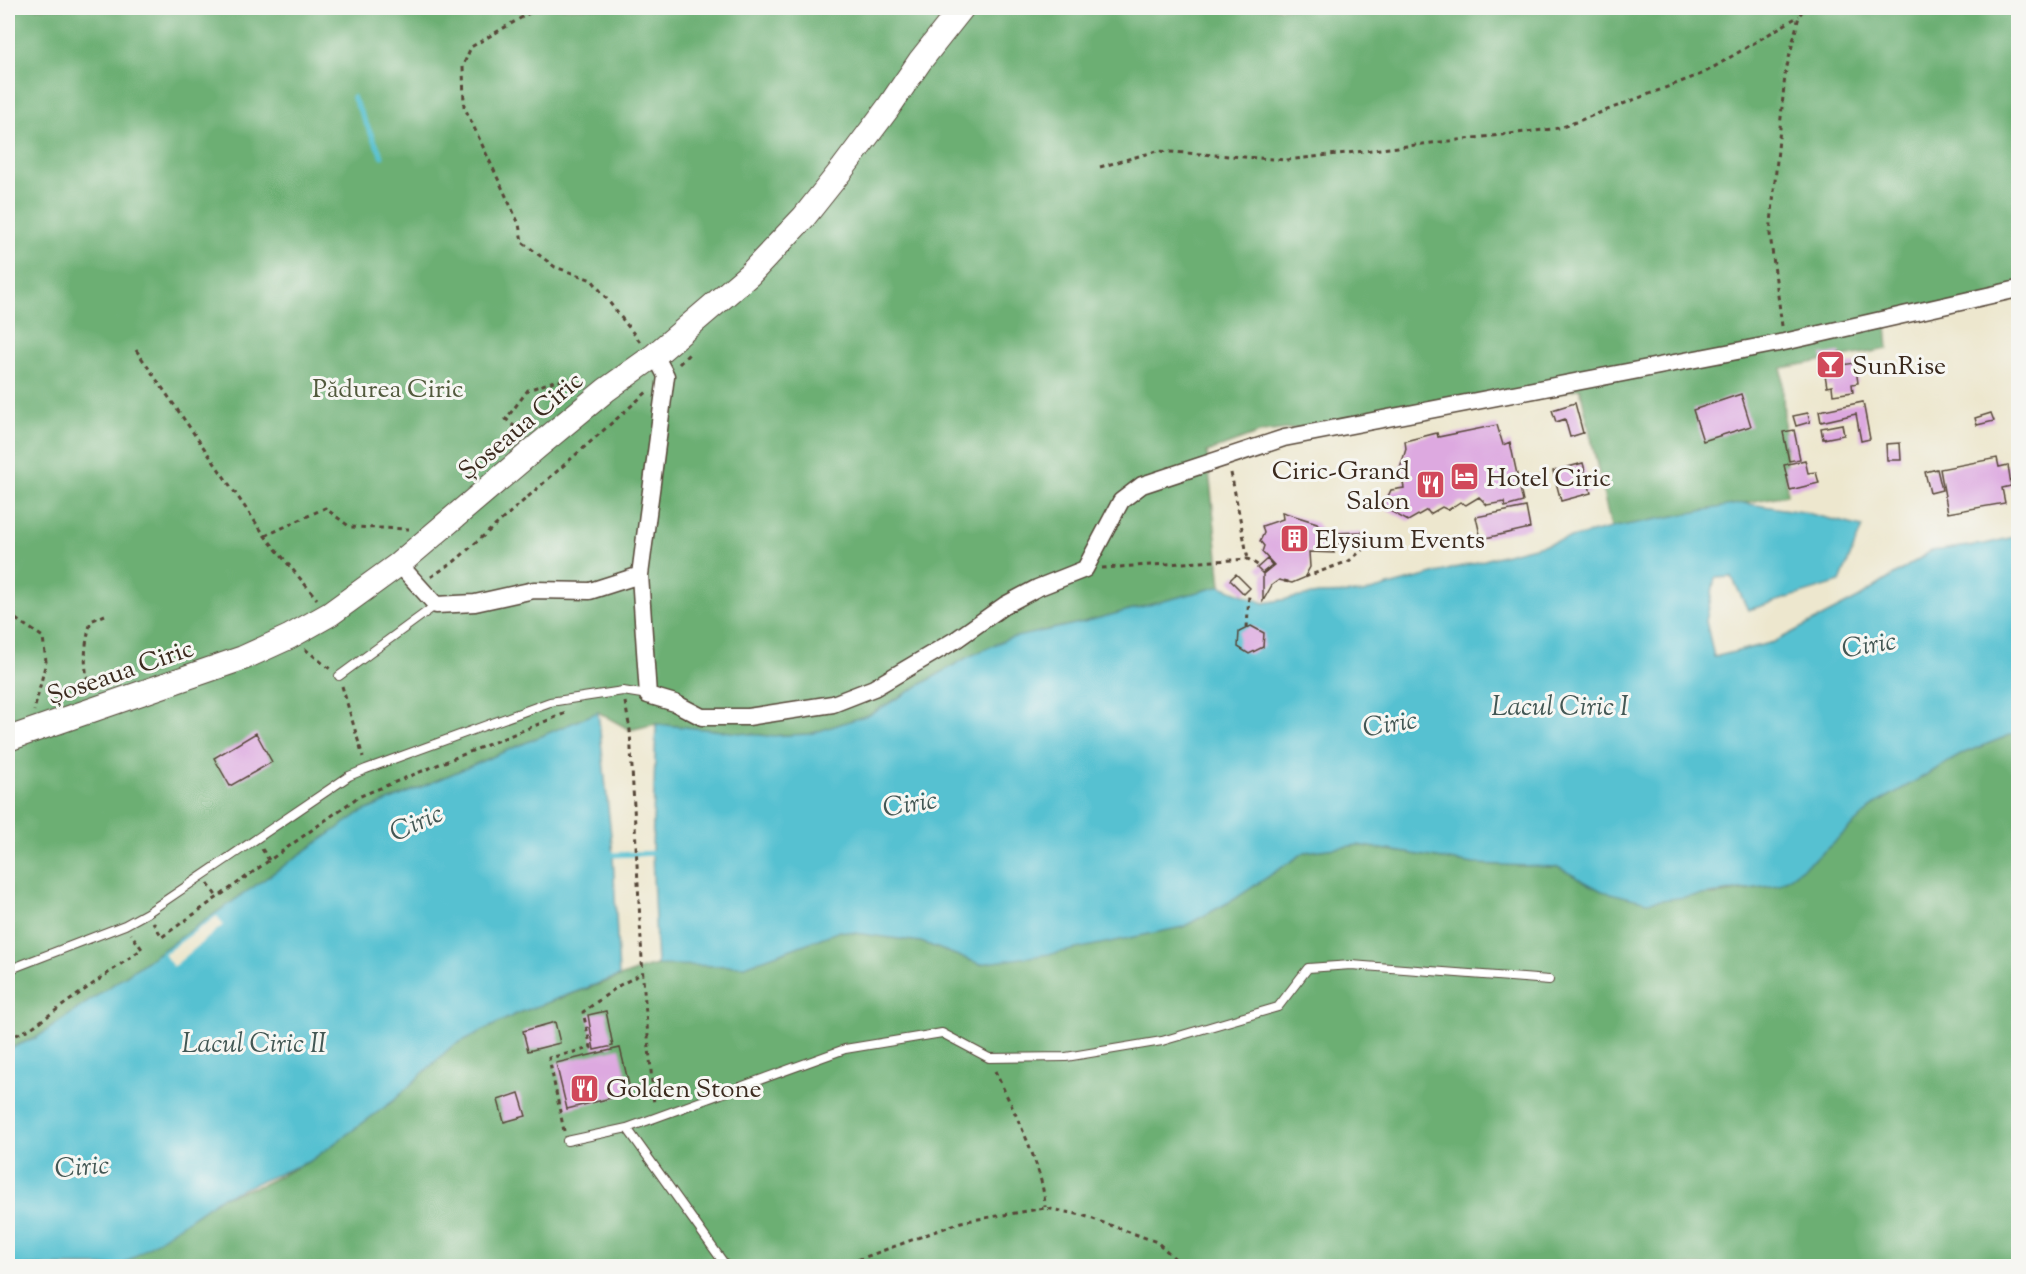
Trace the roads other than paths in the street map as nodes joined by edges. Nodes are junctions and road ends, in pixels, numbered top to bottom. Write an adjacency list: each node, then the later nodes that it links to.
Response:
1 (962, 8): 3 (main road, Șoseaua Ciric)
2 (2019, 289): 8 (street)
3 (661, 365): 4 (main road, Șoseaua Ciric); 5 (street)
4 (399, 564): 6 (street); 9 (main road, Șoseaua Ciric)
5 (640, 575): 6 (street); 8 (street)
6 (436, 605): 7 (lane)
7 (339, 676)
8 (648, 695): 10 (lane)
9 (8, 739)
10 (8, 970)
11 (1549, 980): 12 (lane)
12 (627, 1128): 13 (lane); 14 (lane)
13 (567, 1141)
14 (726, 1266)

